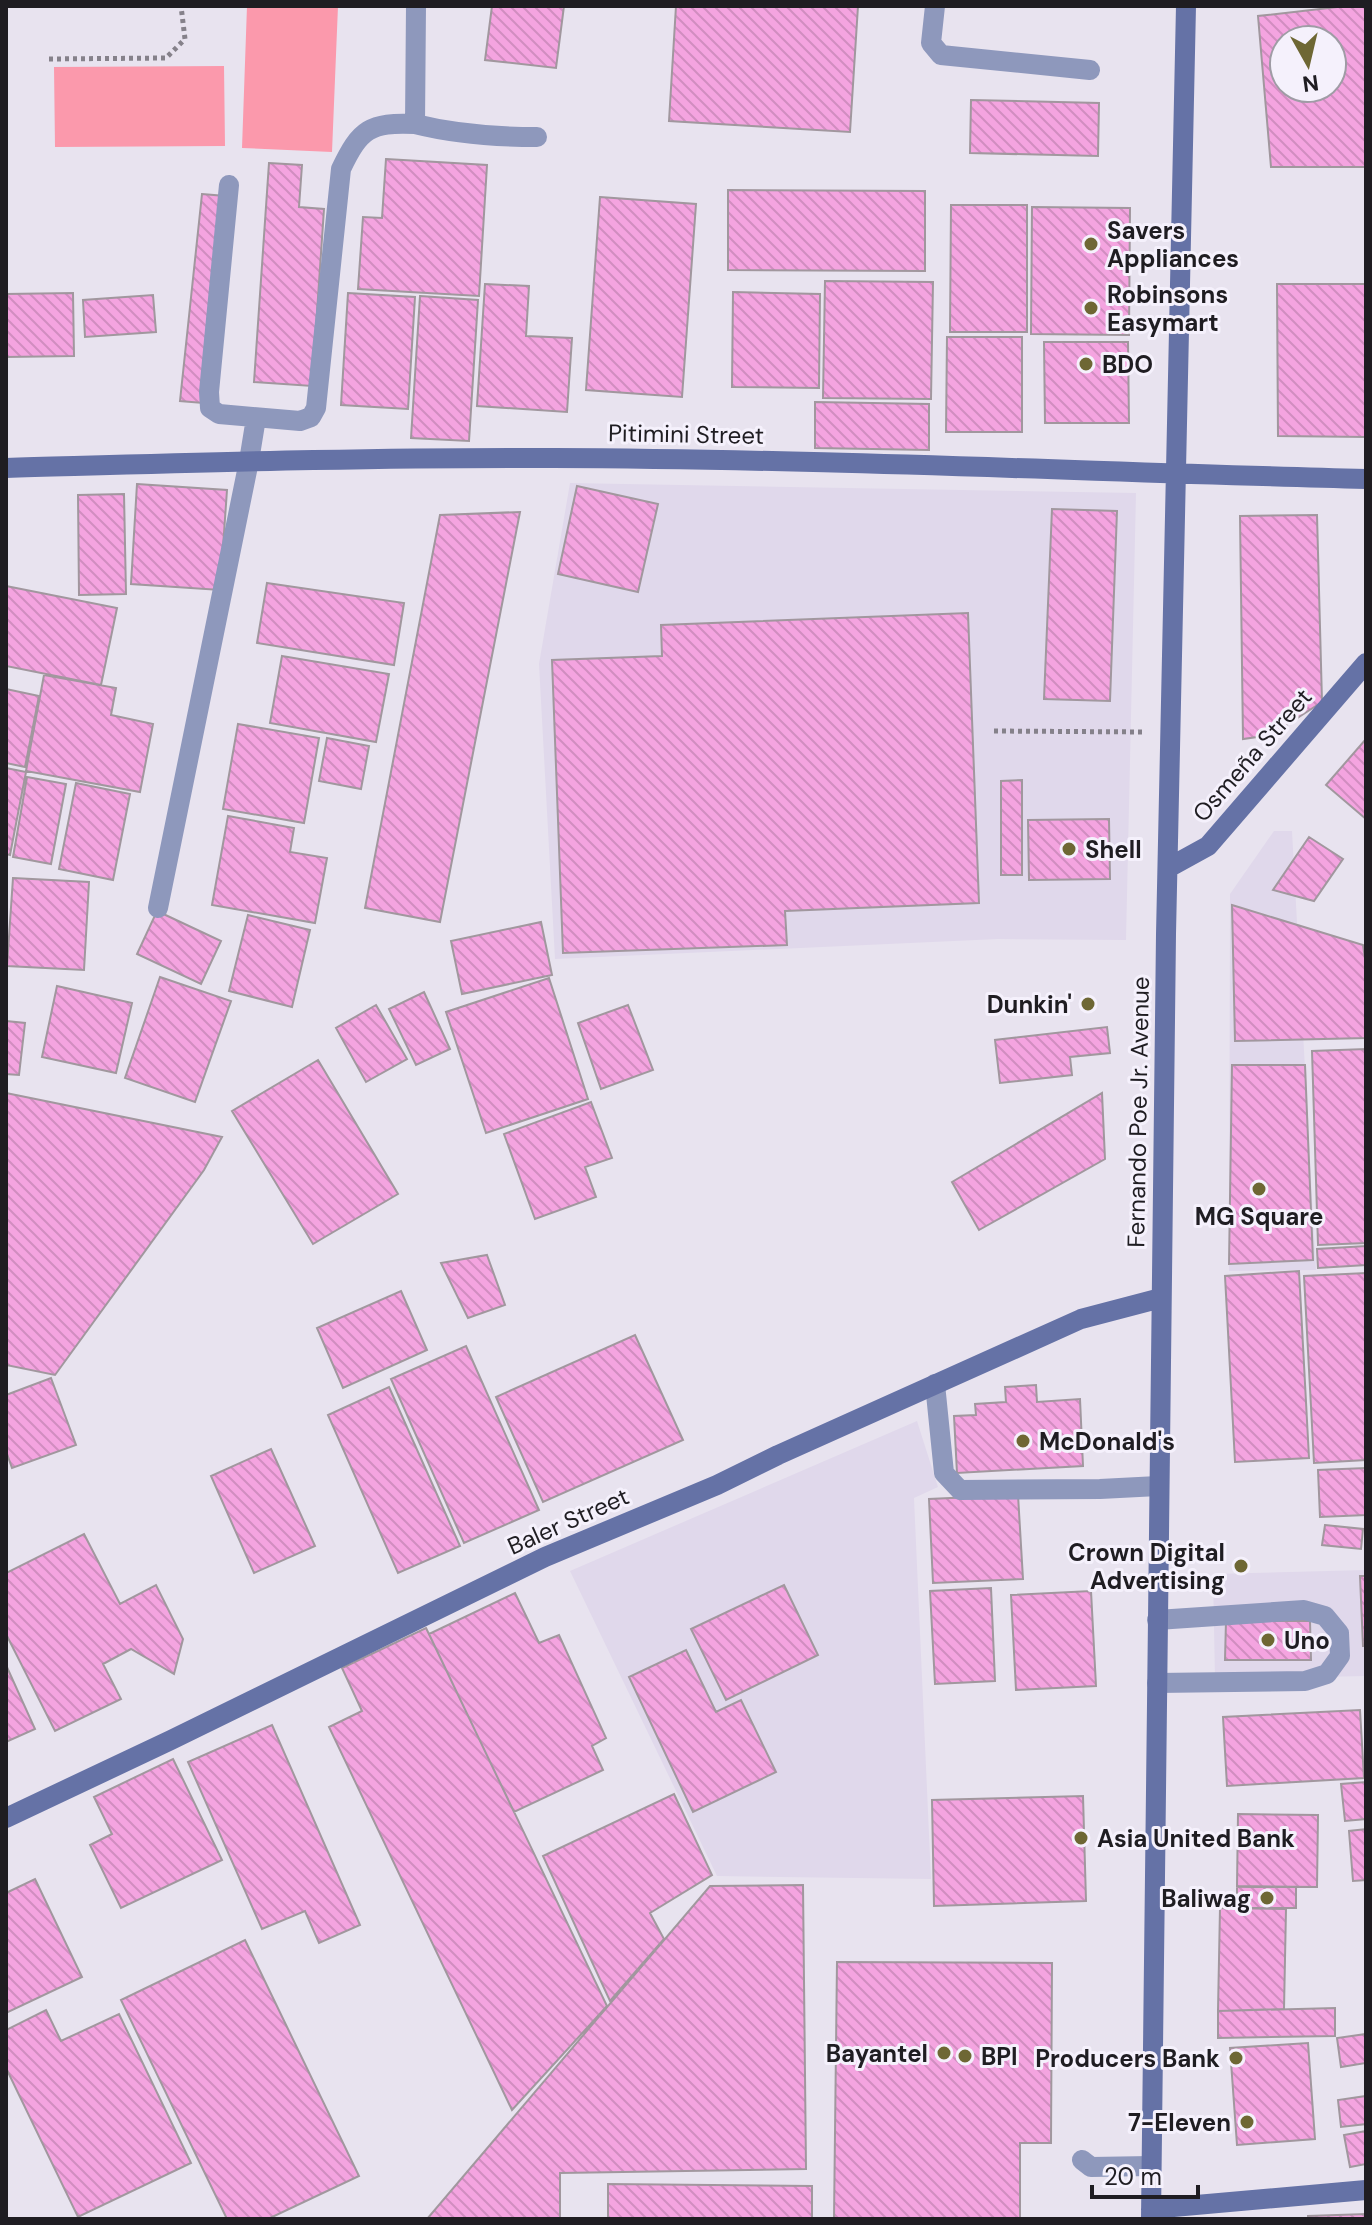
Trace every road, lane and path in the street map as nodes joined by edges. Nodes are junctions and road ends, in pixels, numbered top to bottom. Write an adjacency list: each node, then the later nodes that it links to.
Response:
1 (181, 6): 5 (path)
2 (416, 6): 7 (street)
3 (935, 6): 6 (street)
4 (1186, 6): 13 (street, Fernando Poe Jr. Avenue)
5 (49, 59)
6 (1090, 70)
7 (415, 124): 8 (street); 10 (street)
8 (537, 137)
9 (229, 185): 10 (street)
10 (256, 418): 11 (street)
11 (249, 461): 12 (street, Pitimini Street); 13 (street, Pitimini Street); 19 (street)
12 (6, 468)
13 (1176, 474): 14 (street, Pitimini Street); 18 (street, Fernando Poe Jr. Avenue)
14 (1366, 479)
15 (1366, 663): 18 (street, Osmeña Street)
16 (994, 731): 17 (path)
17 (1122, 732)
18 (1168, 868): 20 (street, Fernando Poe Jr. Avenue)
19 (158, 908)
20 (1161, 1298): 21 (street, Baler Street); 22 (street, Fernando Poe Jr. Avenue)
21 (935, 1384): 22 (street); 25 (street, Baler Street)
22 (1158, 1486): 23 (street, Fernando Poe Jr. Avenue)
23 (1157, 1620): 24 (street, Fernando Poe Jr. Avenue); 24 (street)
24 (1157, 1683): 27 (street, Fernando Poe Jr. Avenue)
25 (6, 1818)
26 (1082, 2160): 27 (street)
27 (1151, 2166): 29 (street, Fernando Poe Jr. Avenue)
28 (1366, 2190): 29 (street)
29 (1151, 2214)

